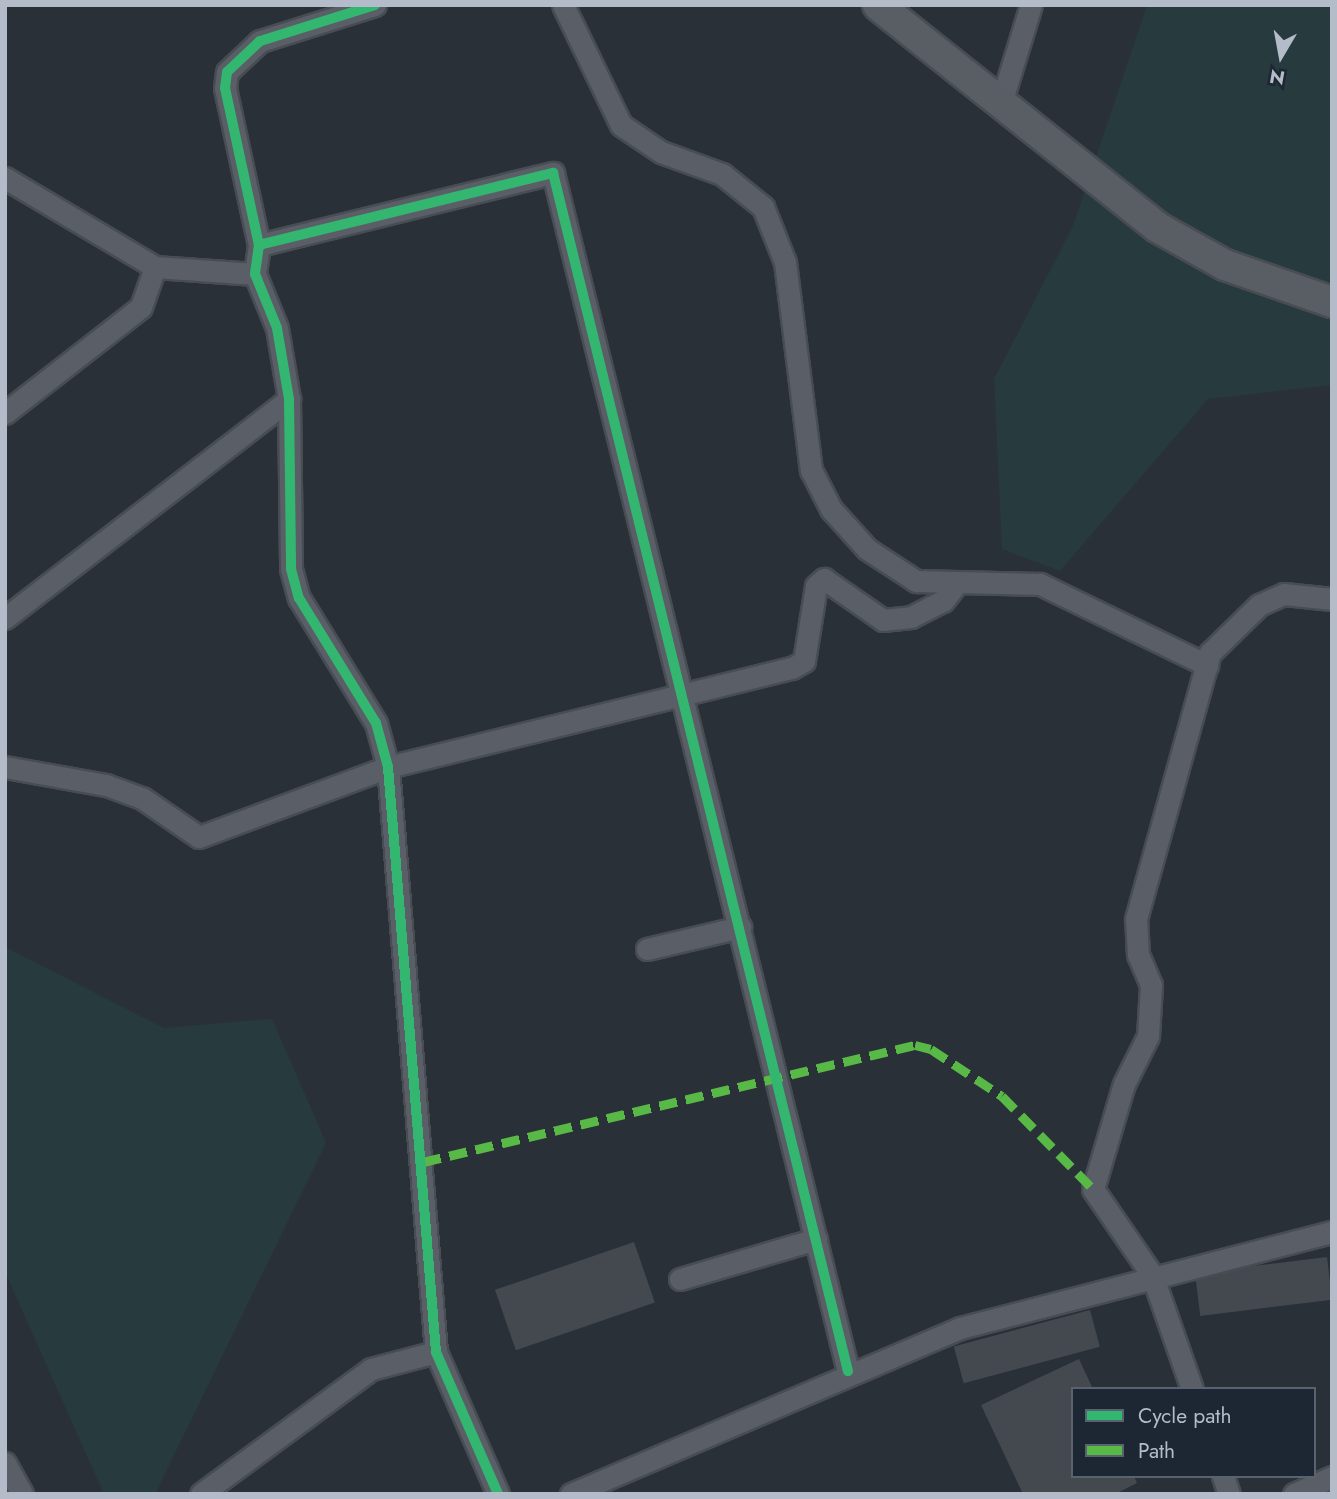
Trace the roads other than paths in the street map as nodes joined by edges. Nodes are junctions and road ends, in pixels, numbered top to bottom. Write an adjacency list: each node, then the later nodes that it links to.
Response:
1 (375, 5): 7 (street)
2 (564, 5): 13 (street)
3 (878, 5): 5 (street)
4 (1031, 5): 5 (street)
5 (1001, 103): 10 (street)
6 (6, 181): 8 (street)
7 (259, 245): 9 (street); 17 (street)
8 (155, 267): 9 (street); 12 (street)
9 (255, 274): 11 (street)
10 (1332, 302)
11 (289, 399): 15 (street); 19 (street)
12 (5, 413)
13 (957, 583): 16 (street); 17 (street)
14 (1332, 599): 16 (street)
15 (5, 618)
16 (1207, 665): 24 (street)
17 (682, 691): 19 (street); 20 (street)
18 (5, 767): 19 (street)
19 (388, 767): 26 (street)
20 (740, 927): 21 (street); 23 (street)
21 (647, 949)
22 (1332, 1233): 24 (street)
23 (816, 1239): 25 (street); 27 (street)
24 (1152, 1275): 27 (street); 28 (street)
25 (680, 1279)
26 (436, 1352): 32 (street); 33 (street)
27 (848, 1371): 34 (street)
28 (1191, 1387)
29 (5, 1463): 31 (street)
30 (1332, 1477): 35 (street)
31 (22, 1494)
32 (201, 1494)
33 (498, 1494)
34 (571, 1494)
35 (1294, 1494)

